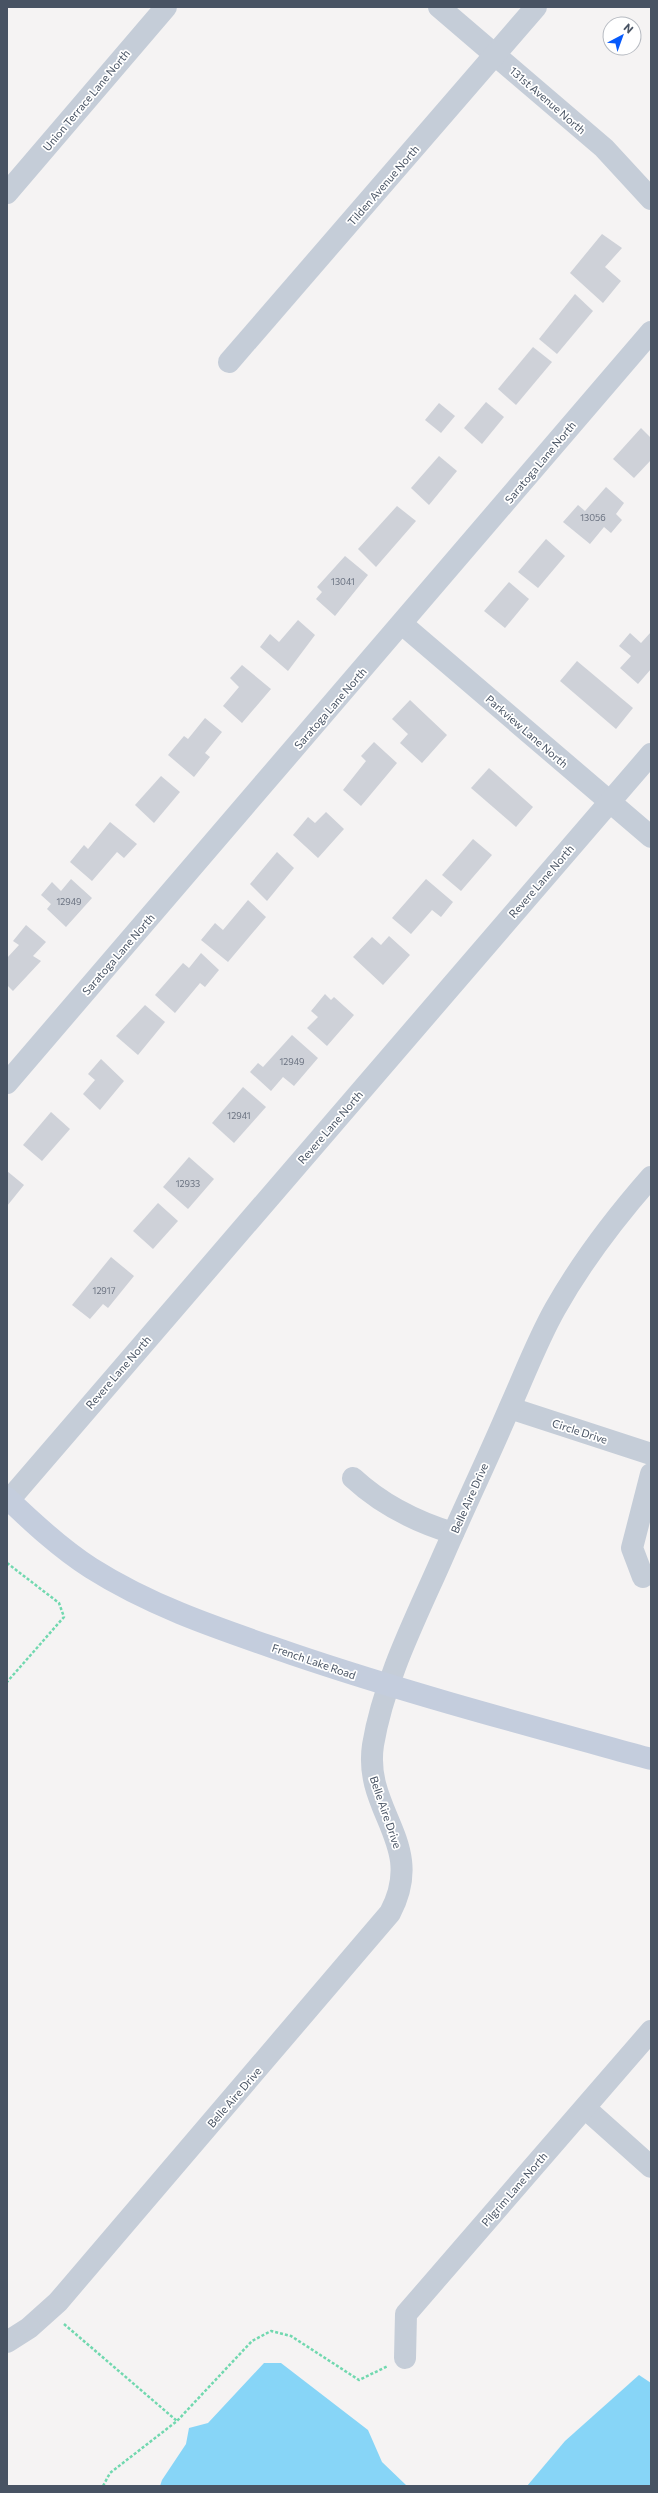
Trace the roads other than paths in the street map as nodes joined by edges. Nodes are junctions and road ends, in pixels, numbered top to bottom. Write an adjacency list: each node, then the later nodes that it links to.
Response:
1 (166, 7): 5 (street, Union Terrace Lane North)
2 (439, 7): 4 (street, 131st Avenue North)
3 (536, 7): 4 (street, Tilden Avenue North)
4 (496, 54): 6 (street, 131st Avenue North); 8 (street, Tilden Avenue North)
5 (7, 193)
6 (651, 199)
7 (651, 332): 9 (street, Saratoga Lane North)
8 (229, 362)
9 (402, 624): 11 (street, Parkview Lane North); 13 (street, Saratoga Lane North)
10 (651, 754): 11 (street, Revere Lane North)
11 (609, 802): 12 (street, Parkview Lane North); 19 (street, Revere Lane North)
12 (651, 837)
13 (7, 1083)
14 (651, 1177): 15 (street, Belle Aire Drive)
15 (510, 1408): 16 (street, Circle Drive); 20 (street, Belle Aire Drive)
16 (651, 1454)
17 (651, 1474): 21 (street)
18 (353, 1478): 20 (street)
19 (8, 1499): 22 (street, French Lake Road)
20 (453, 1533): 22 (street, Belle Aire Drive)
21 (643, 1577)
22 (389, 1686): 23 (street, French Lake Road); 27 (street, Belle Aire Drive)
23 (651, 1759)
24 (651, 2031): 25 (street, Pilgrim Lane North)
25 (585, 2108): 26 (street); 28 (street, Pilgrim Lane North)
26 (651, 2166)
27 (7, 2342)
28 (405, 2358)

